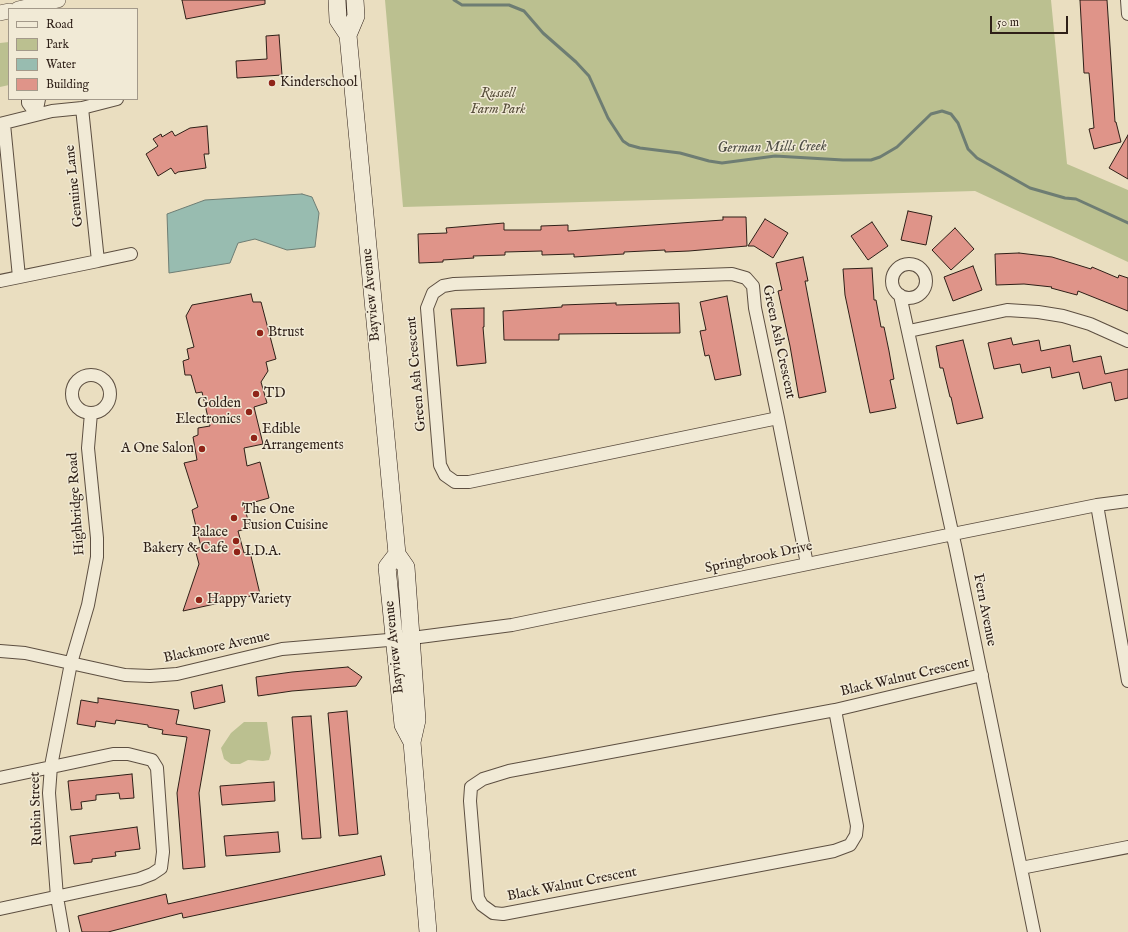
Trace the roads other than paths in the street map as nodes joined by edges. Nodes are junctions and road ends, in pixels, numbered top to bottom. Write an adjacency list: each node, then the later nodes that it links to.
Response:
1 (58, 0): 5 (street)
2 (337, 0): 7 (main road, Bayview Avenue)
3 (355, 0): 7 (main road, Bayview Avenue)
4 (1127, 0): 6 (street)
5 (19, 8)
6 (1128, 14)
7 (348, 35): 27 (main road, Bayview Avenue)
8 (28, 100): 12 (street)
9 (39, 100): 12 (street)
10 (113, 100): 11 (street)
11 (82, 108): 12 (street); 15 (street, Genuine Lane)
12 (36, 114): 13 (street)
13 (2, 124): 16 (street)
14 (131, 254): 15 (street)
15 (98, 261): 16 (street)
16 (18, 277): 17 (street)
17 (0, 281)
18 (900, 295): 19 (street, Fern Avenue)
19 (908, 331): 20 (street); 25 (street, Fern Avenue)
20 (1128, 340)
21 (91, 413): 29 (street, Highbridge Road)
22 (778, 418): 22 (street, Green Ash Crescent); 26 (street, Green Ash Crescent)
23 (1128, 501): 24 (street, Springbrook Drive)
24 (1097, 505): 25 (street, Springbrook Drive); 31 (street)
25 (953, 534): 26 (street, Springbrook Drive); 30 (street, Fern Avenue)
26 (807, 564): 27 (street, Springbrook Drive)
27 (403, 638): 29 (street, Blackmore Avenue); 40 (main road, Bayview Avenue)
28 (0, 651): 29 (street, Blackmore Avenue)
29 (71, 663): 33 (street, Rubin Street)
30 (982, 675): 32 (street, Black Walnut Crescent); 36 (street, Fern Avenue)
31 (1128, 681)
32 (835, 710): 32 (street, Black Walnut Crescent)
33 (51, 766): 34 (street); 37 (street, Rubin Street); 37 (street)
34 (0, 778)
35 (1128, 847): 36 (street)
36 (1021, 868): 41 (street, Fern Avenue)
37 (57, 897): 38 (street); 39 (street, Rubin Street)
38 (0, 909)
39 (63, 932)
40 (428, 932)
41 (1034, 932)

